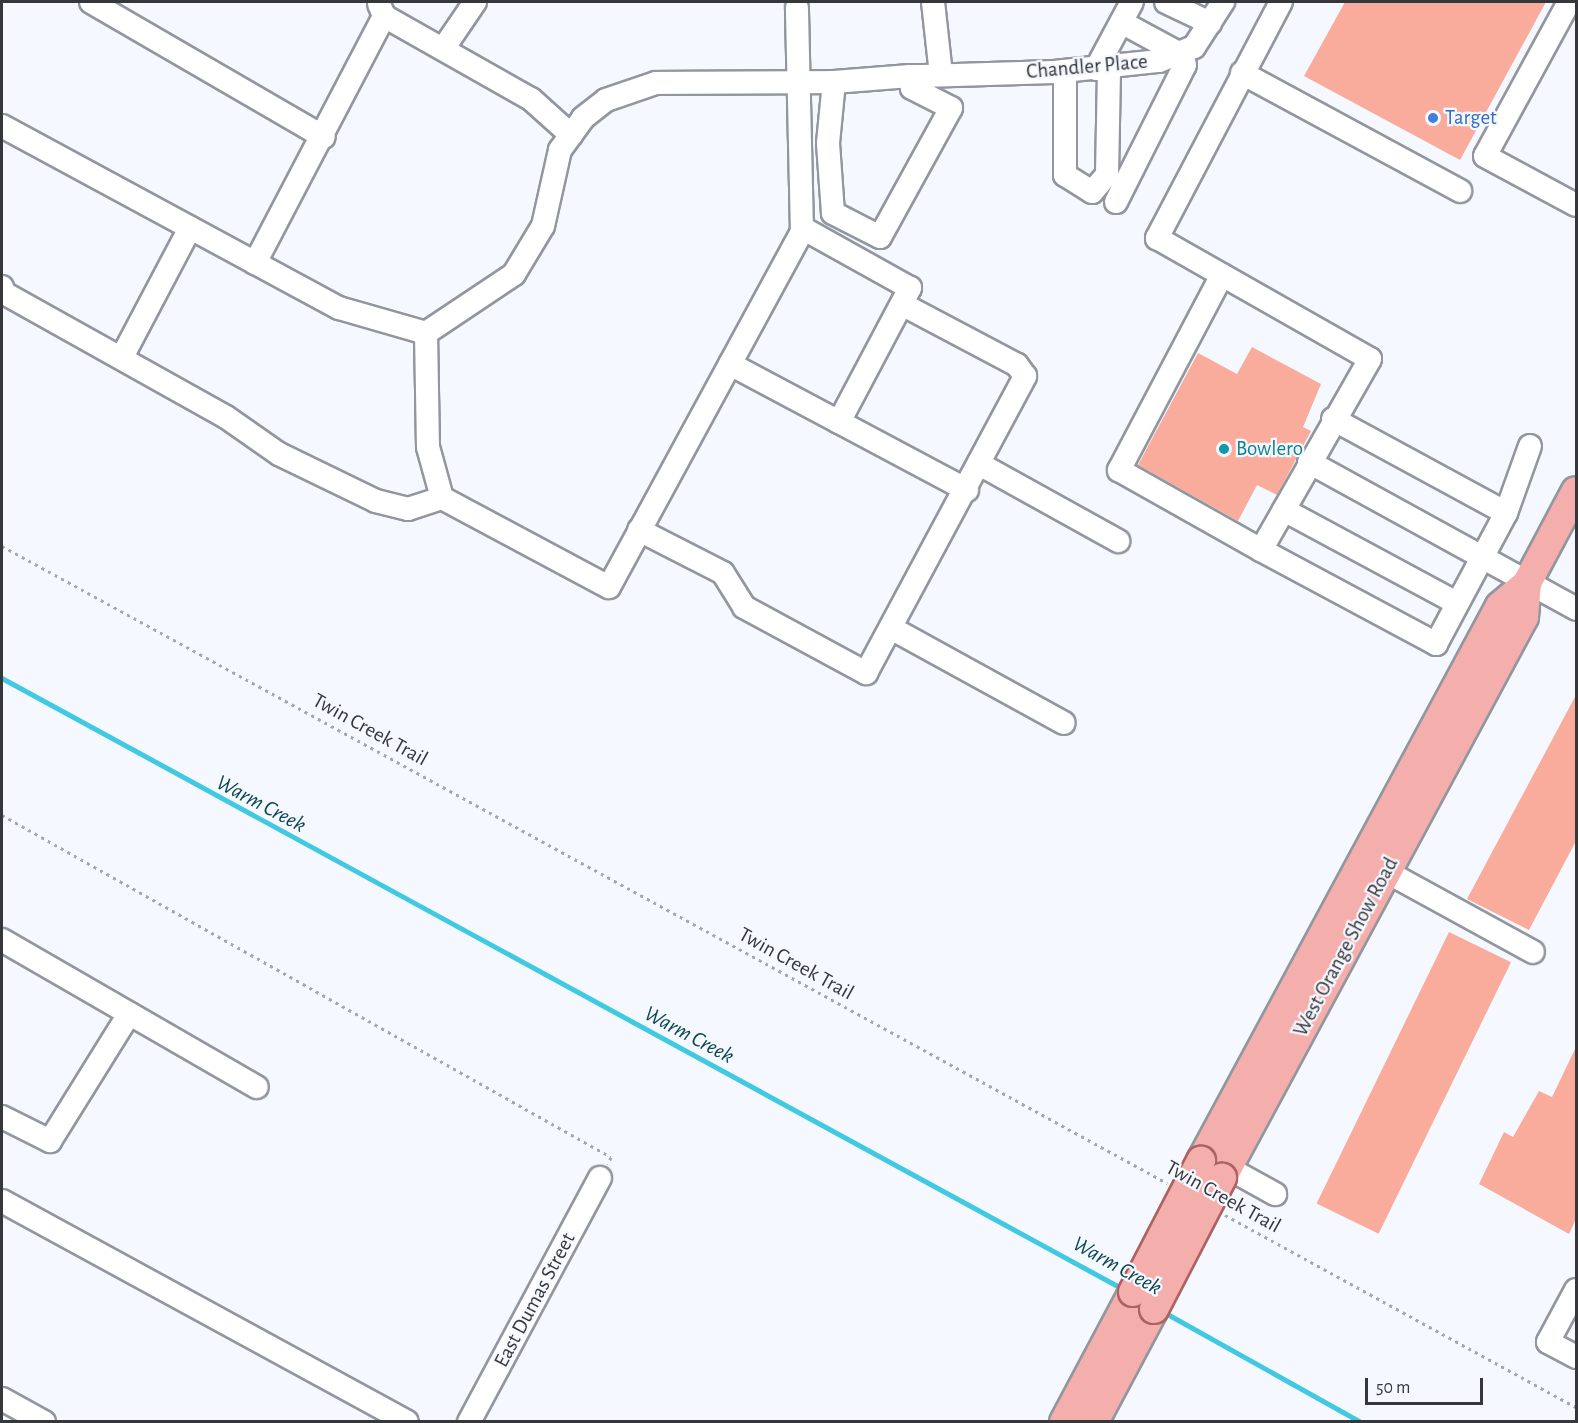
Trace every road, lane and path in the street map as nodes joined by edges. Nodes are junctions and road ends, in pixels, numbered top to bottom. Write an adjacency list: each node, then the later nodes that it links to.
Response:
1 (91, 2): 22 (street)
2 (475, 2): 12 (street)
3 (933, 2): 17 (street)
4 (1132, 2): 11 (street)
5 (1166, 2): 10 (street)
6 (1281, 2): 16 (street)
7 (1569, 2): 25 (street)
8 (381, 8): 12 (street); 22 (street)
9 (797, 8): 18 (street)
10 (1215, 8): 13 (street)
11 (1121, 22): 13 (street); 14 (street)
12 (443, 49): 21 (street)
13 (1182, 55): 14 (street, Chandler Place); 24 (street)
14 (1102, 68): 15 (street, Chandler Place); 15 (street)
15 (1065, 71): 17 (street, Chandler Place)
16 (1242, 73): 23 (street); 29 (street)
17 (925, 76): 19 (street, Chandler Place); 19 (street)
18 (800, 79): 19 (street, Chandler Place); 21 (street, Chandler Place); 27 (street)
19 (834, 82)
20 (2, 126): 26 (street)
21 (571, 135): 32 (street, Chandler Place)
22 (324, 136): 28 (street)
23 (1460, 191)
24 (1116, 202)
25 (1576, 205)
26 (190, 228): 28 (street); 33 (street)
27 (802, 228): 31 (street); 34 (street)
28 (255, 263): 32 (street)
29 (1222, 275): 35 (street); 48 (street)
30 (2, 286): 33 (street)
31 (902, 304): 36 (street); 39 (street)
32 (426, 333): 42 (street)
33 (122, 357): 42 (street)
34 (730, 364): 36 (street); 45 (street)
35 (1333, 419): 38 (street); 44 (street)
36 (839, 422): 40 (street)
37 (1530, 446): 44 (street)
38 (1309, 462): 43 (street); 49 (street)
39 (981, 465): 40 (street); 46 (street)
40 (967, 490): 53 (street)
41 (1576, 491): 50 (main road, West Orange Show Road)
42 (442, 498): 45 (street)
43 (1284, 510): 48 (street); 51 (street)
44 (1506, 513): 49 (street)
45 (639, 530): 53 (street)
46 (1118, 541)
47 (2, 546): 64 (path, Twin Creek Trail)
48 (1261, 550): 51 (street)
49 (1483, 558): 50 (street); 51 (street)
50 (1527, 583): 52 (street); 56 (main road, West Orange Show Road)
51 (1457, 603)
52 (1576, 609)
53 (891, 628): 54 (street)
54 (1064, 723)
55 (2, 815): 63 (path)
56 (1375, 866): 58 (street); 62 (main road, West Orange Show Road)
57 (2, 940): 59 (street)
58 (1533, 952)
59 (129, 1014): 60 (street); 61 (street)
60 (257, 1087)
61 (2, 1117)
62 (1217, 1169): 65 (street); 71 (main road, West Orange Show Road, bridge)
63 (600, 1178): 77 (street, East Dumas Street)
64 (1178, 1189)
65 (1275, 1194)
66 (2, 1201): 69 (street)
67 (1220, 1212): 74 (path, Twin Creek Trail)
68 (2, 1216): 69 (street)
69 (30, 1216): 76 (street)
70 (1576, 1290): 72 (street)
71 (1144, 1301): 78 (main road); 79 (main road)
72 (1576, 1357)
73 (2, 1399): 75 (street)
74 (1576, 1407)
75 (44, 1422)
76 (407, 1422)
77 (469, 1422)
78 (1064, 1422)
79 (1094, 1422)

